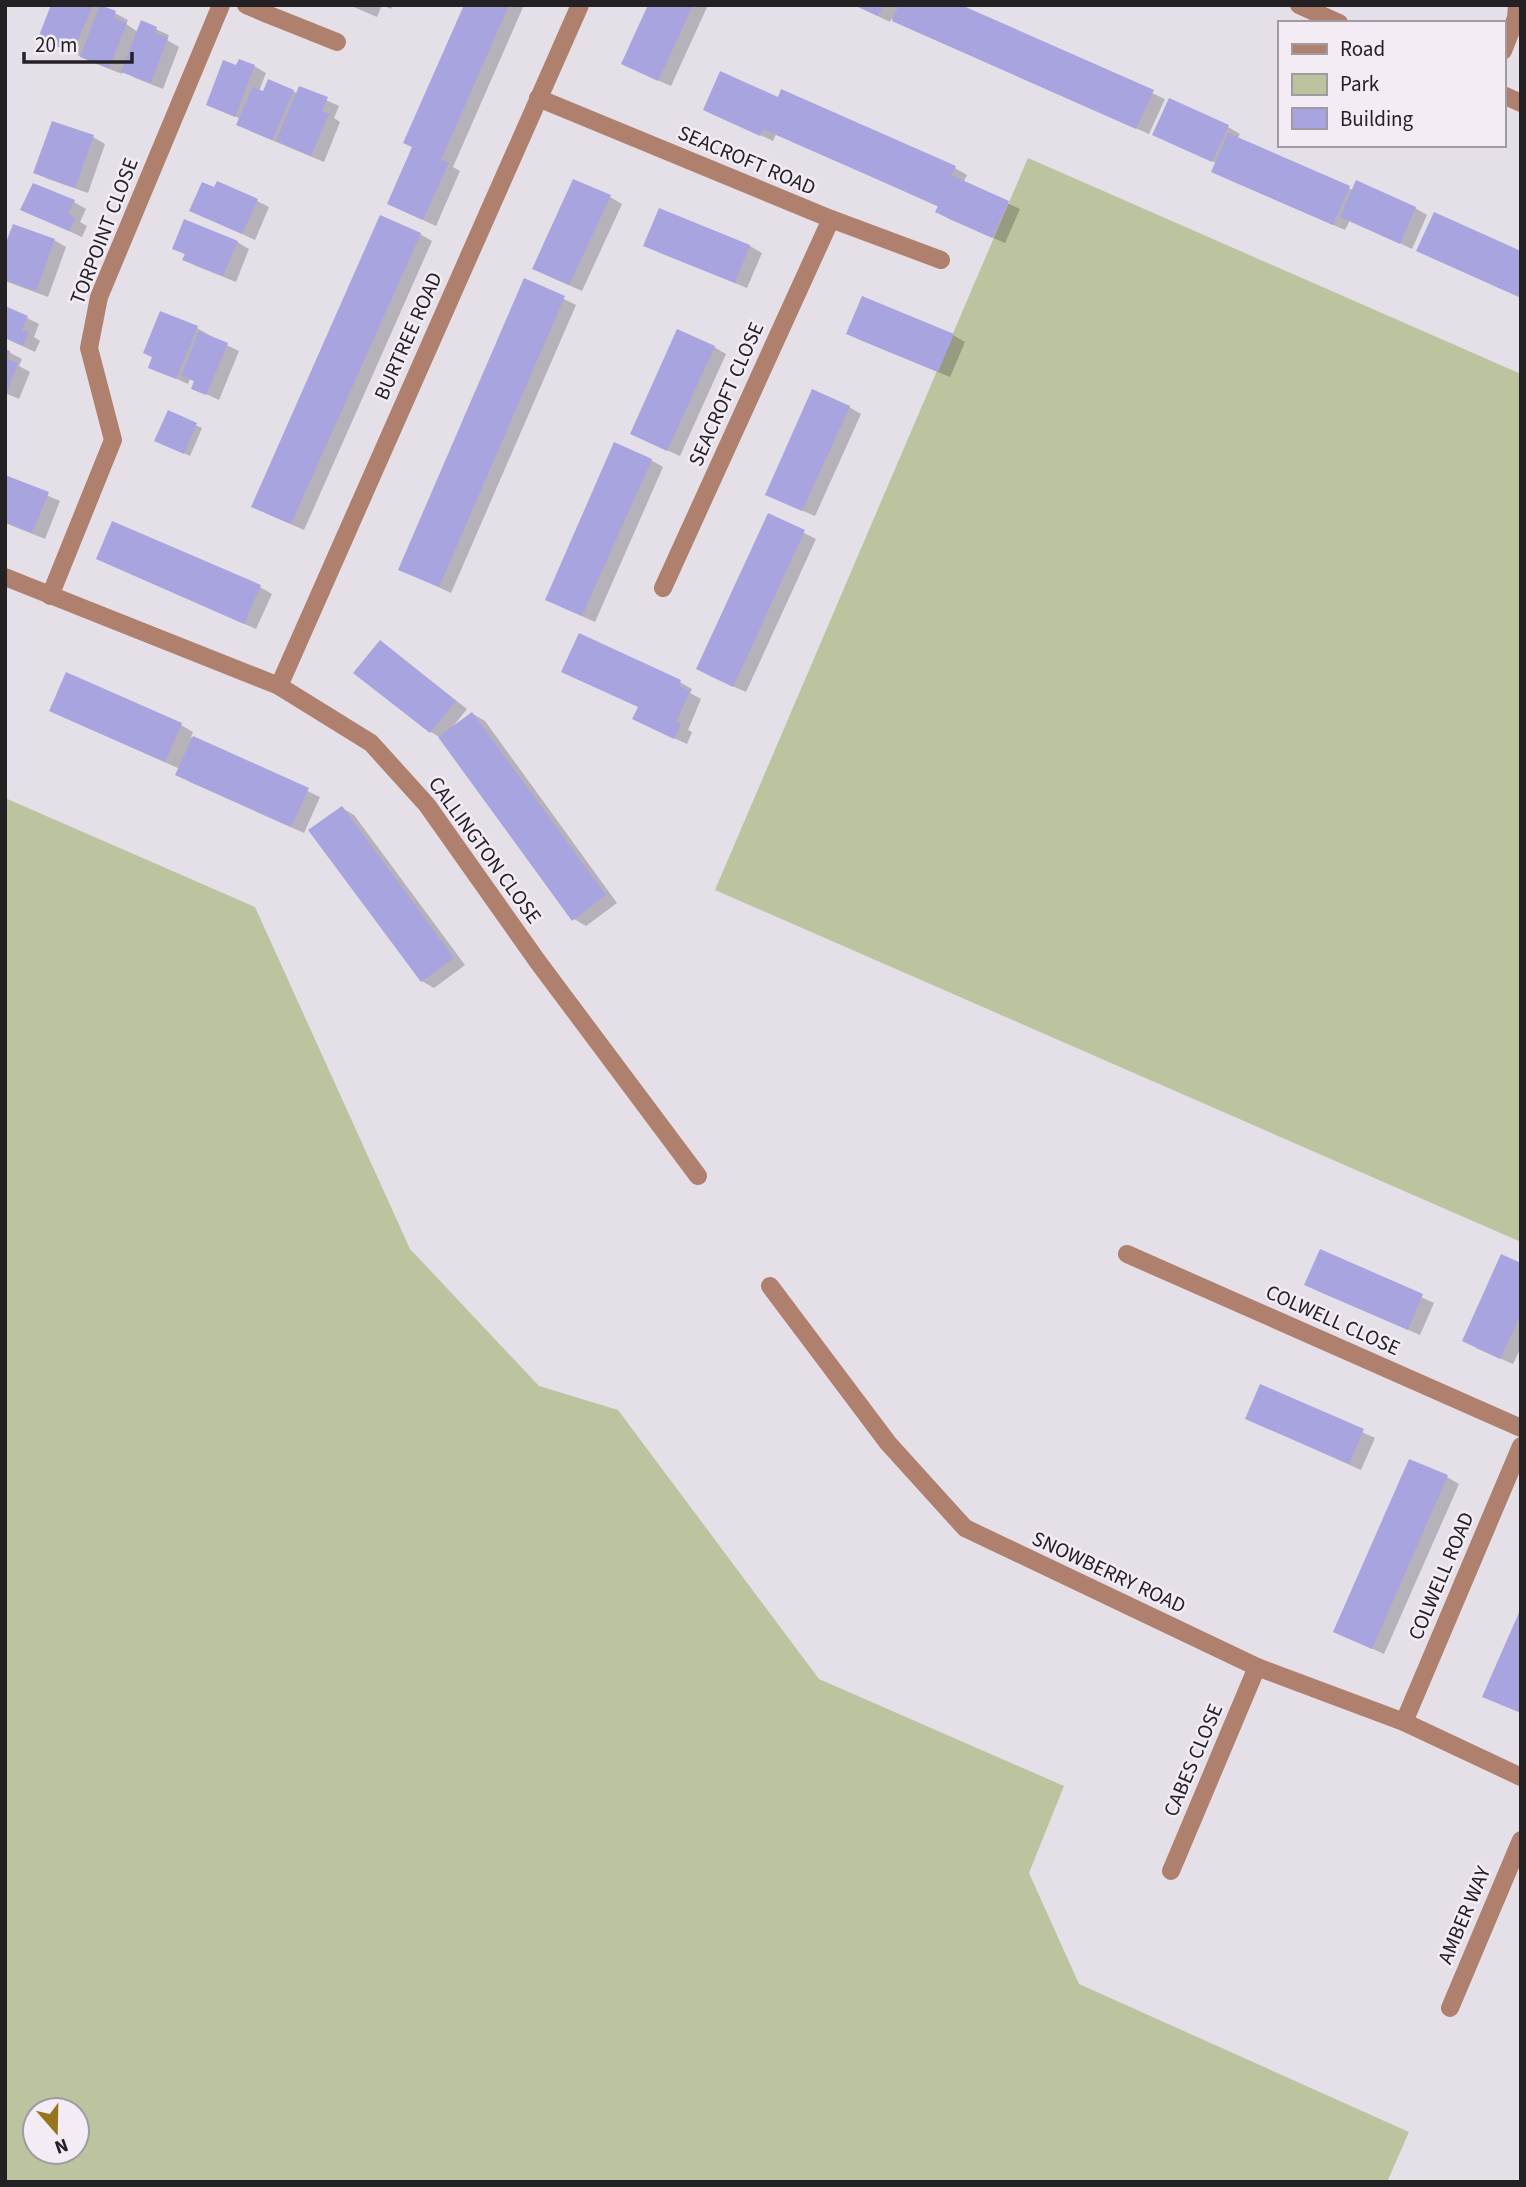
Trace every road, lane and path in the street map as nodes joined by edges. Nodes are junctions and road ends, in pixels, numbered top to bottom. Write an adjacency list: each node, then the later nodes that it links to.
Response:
1 (221, 5): 16 (street, TORPOINT CLOSE)
2 (246, 5): 7 (street)
3 (580, 5): 10 (street, BURTREE ROAD)
4 (1299, 5): 6 (street)
5 (1517, 5): 8 (street)
6 (1335, 21)
7 (337, 42)
8 (1505, 46)
9 (1505, 96): 11 (street)
10 (538, 98): 12 (street, SEACROFT ROAD); 17 (street, BURTREE ROAD)
11 (1521, 103)
12 (831, 219): 13 (street, SEACROFT ROAD); 15 (street, SEACROFT CLOSE)
13 (941, 260)
14 (5, 577): 16 (street, CALLINGTON CLOSE)
15 (663, 588)
16 (50, 596): 17 (street, CALLINGTON CLOSE)
17 (279, 685): 18 (street, CALLINGTON CLOSE)
18 (698, 1175)
19 (1127, 1254): 21 (street, COLWELL CLOSE)
20 (771, 1286): 23 (street, SNOWBERRY ROAD)
21 (1521, 1429)
22 (1521, 1446): 24 (street, COLWELL ROAD)
23 (1257, 1667): 24 (street, SNOWBERRY ROAD); 27 (street, CABES CLOSE)
24 (1404, 1722): 25 (street, SNOWBERRY ROAD)
25 (1521, 1777)
26 (1521, 1840): 28 (street, AMBER WAY)
27 (1171, 1871)
28 (1450, 2008)

